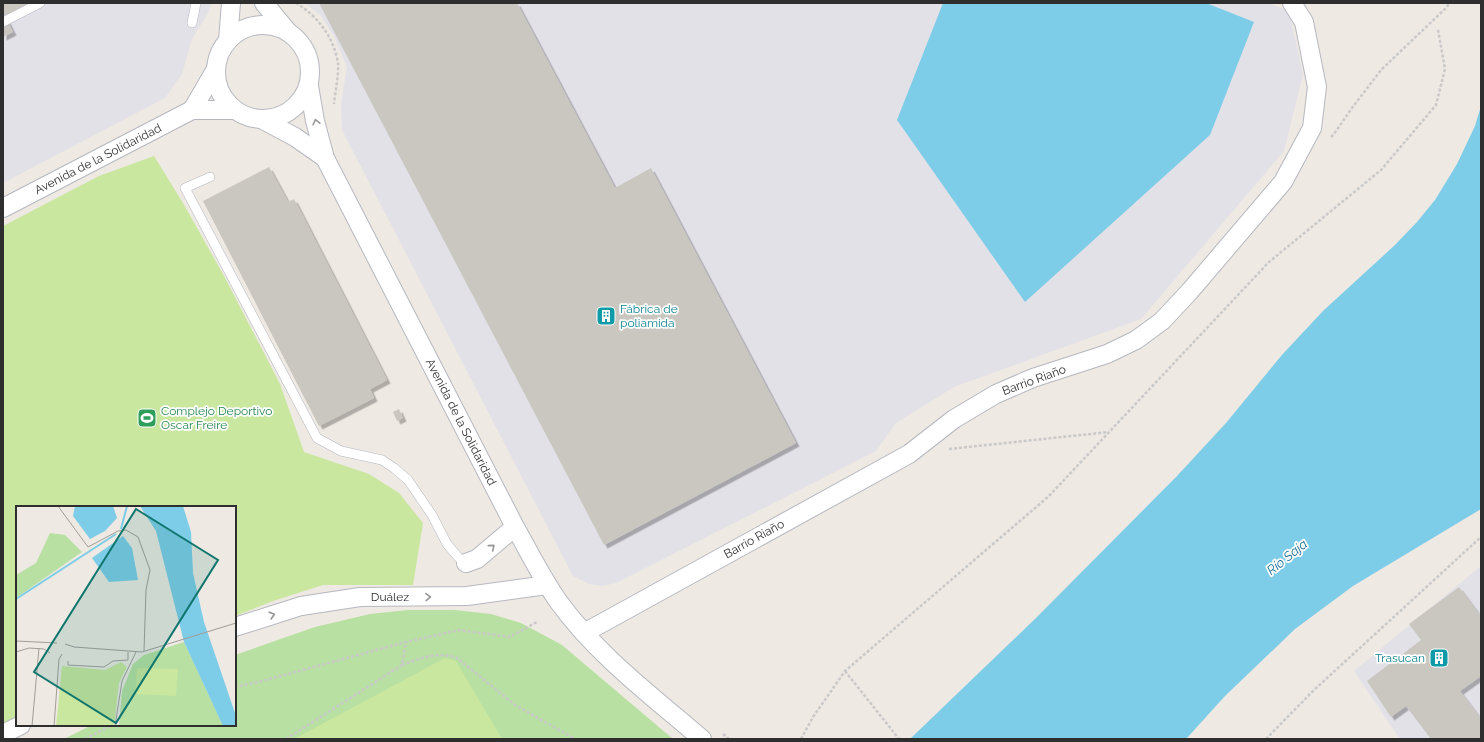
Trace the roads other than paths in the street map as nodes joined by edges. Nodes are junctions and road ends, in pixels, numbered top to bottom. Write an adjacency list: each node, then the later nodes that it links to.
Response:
1 (40, 3): 6 (lane)
2 (196, 3): 7 (lane)
3 (231, 3): 9 (street)
4 (264, 3): 8 (street)
5 (1292, 3): 22 (street, Barrio Riaño)
6 (3, 22)
7 (192, 23)
8 (289, 32): 9 (street, Avenida de la Solidaridad); 11 (street, Avenida de la Solidaridad)
9 (228, 40): 10 (street, Avenida de la Solidaridad)
10 (216, 69): 12 (street, Avenida de la Solidaridad); 13 (street, Avenida de la Solidaridad)
11 (309, 86): 14 (street, Avenida de la Solidaridad); 15 (street, Avenida de la Solidaridad, one-way to 11)
12 (192, 110): 13 (street, Avenida de la Solidaridad); 17 (street, Avenida de la Solidaridad)
13 (234, 110): 14 (street, Avenida de la Solidaridad)
14 (263, 120): 15 (street, Avenida de la Solidaridad)
15 (325, 158): 18 (street, Avenida de la Solidaridad)
16 (210, 177): 19 (lane)
17 (3, 208)
18 (515, 528): 19 (street, one-way to 18); 20 (street, Avenida de la Solidaridad)
19 (466, 563)
20 (547, 585): 21 (street, Duález, one-way to 20); 22 (street, Avenida de la Solidaridad)
21 (236, 626)
22 (584, 633): 25 (street, Avenida de la Solidaridad)
23 (19, 726): 24 (street)
24 (3, 734)
25 (702, 739)

